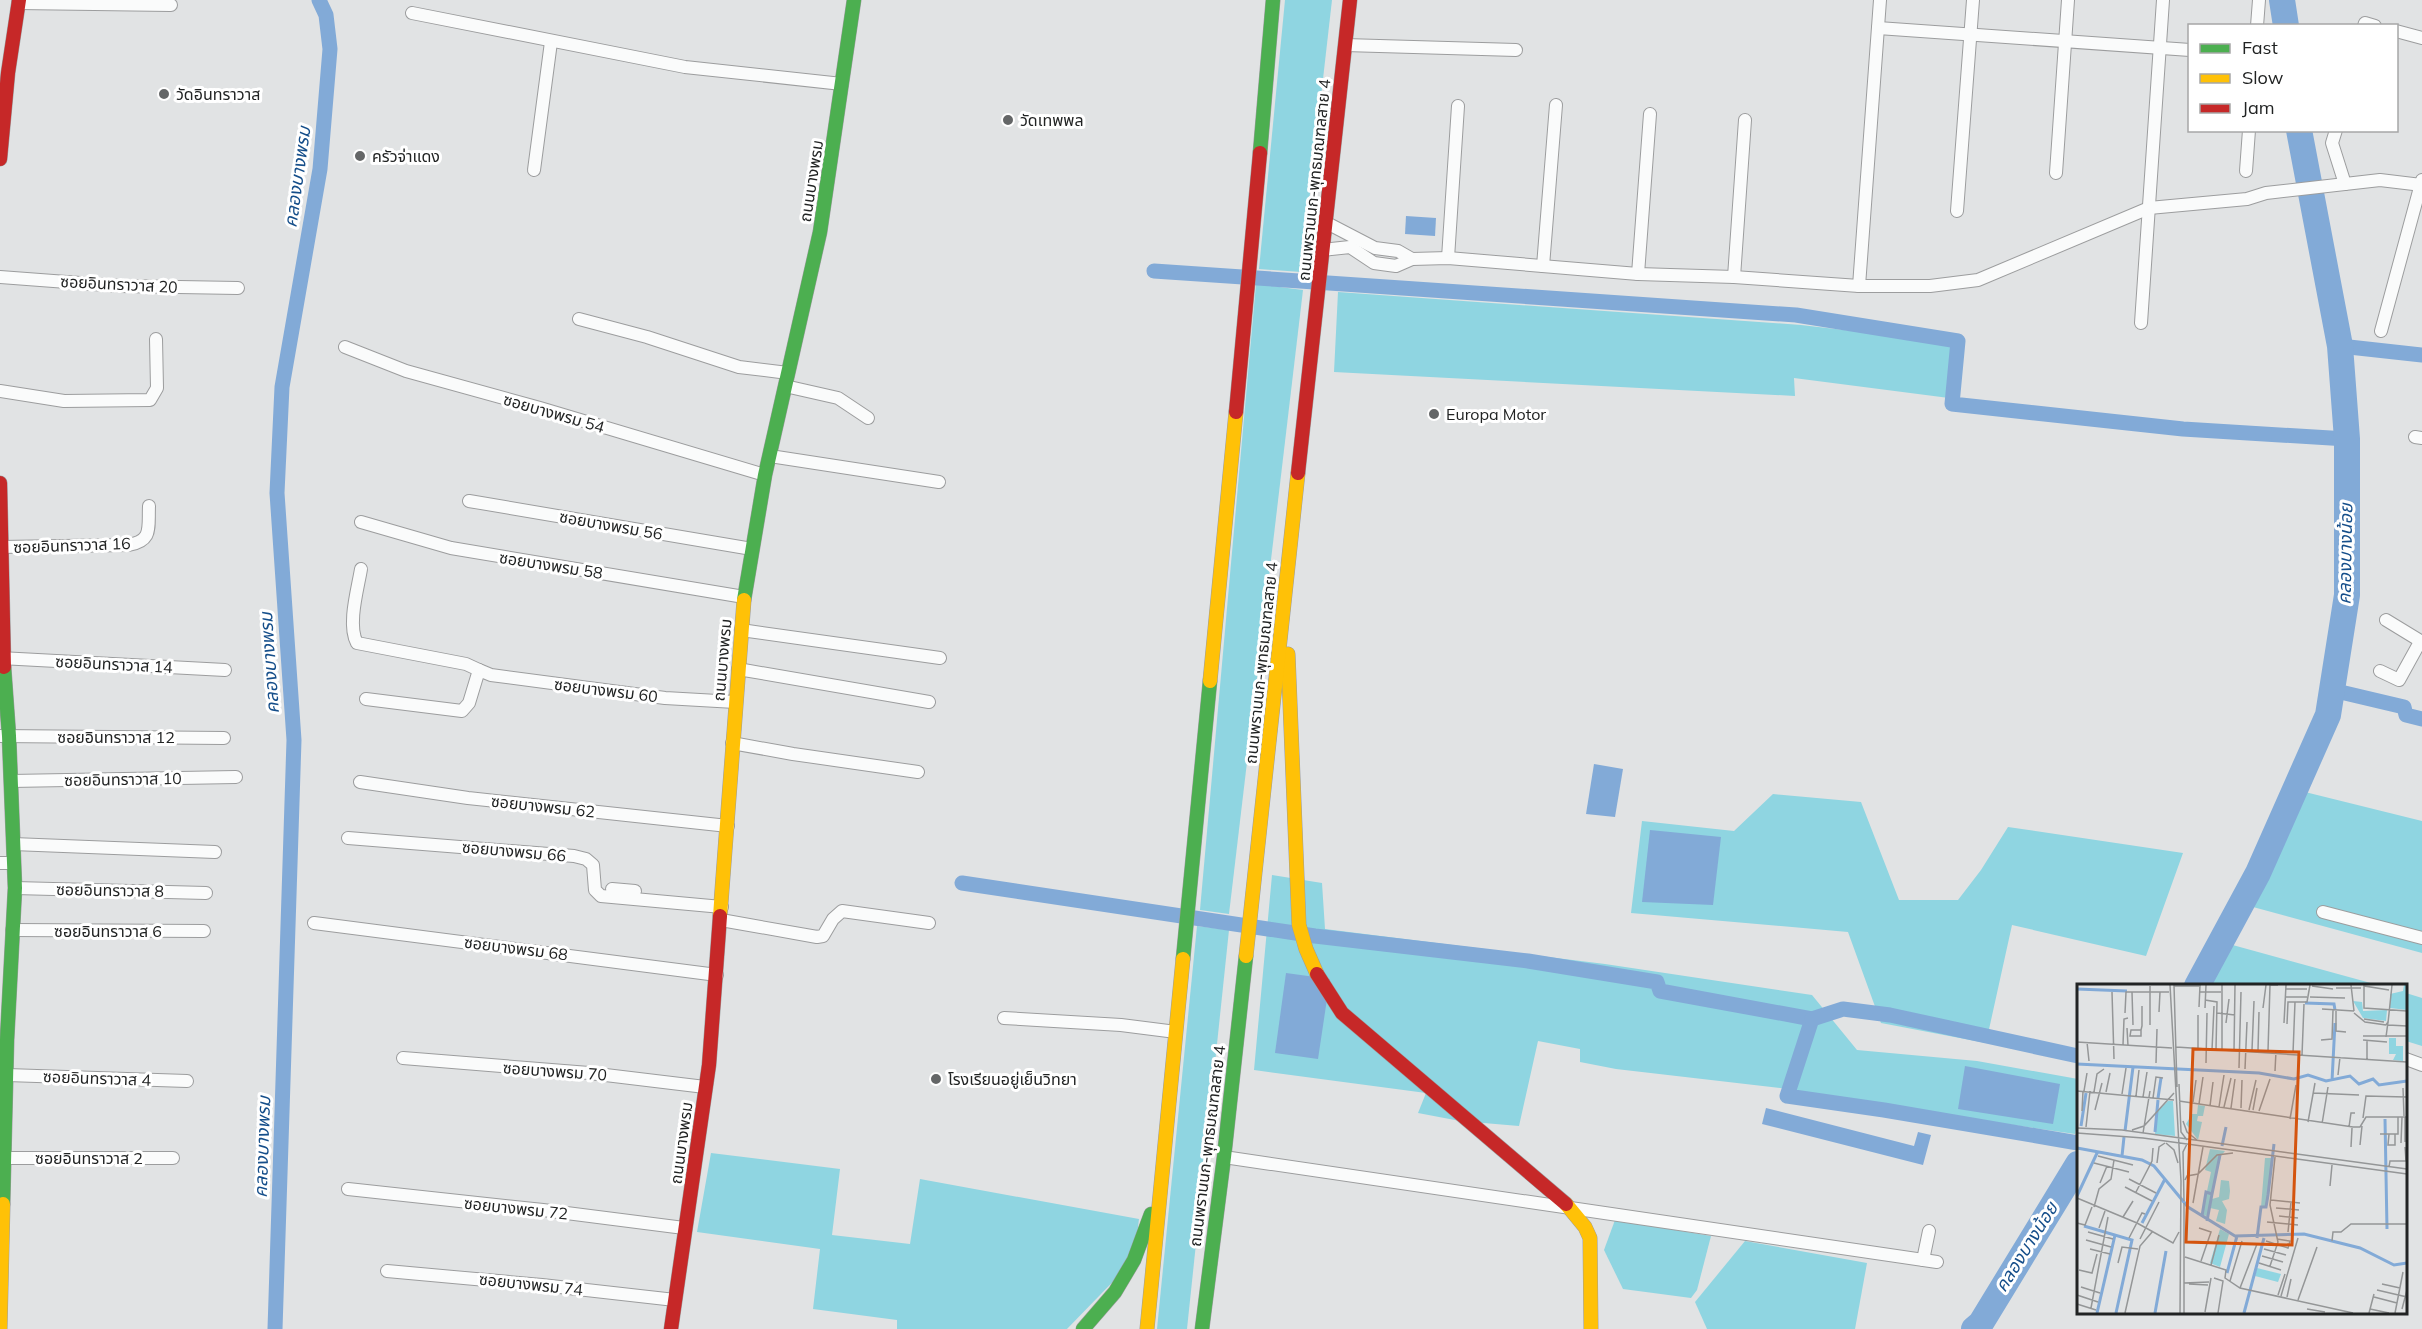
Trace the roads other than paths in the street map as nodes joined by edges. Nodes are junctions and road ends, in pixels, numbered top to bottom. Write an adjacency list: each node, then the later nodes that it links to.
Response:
1 (854, 0): 24 (main road, ถนนบางพรม)
2 (1273, 0): 109 (main road)
3 (1350, 0): 19 (main road, ถนนพรานนก-พุทธมณฑลสาย 4)
4 (1880, 0): 13 (street)
5 (1973, 0): 15 (street)
6 (2068, 0): 17 (street)
7 (2163, 0): 20 (street)
8 (2259, 0): 12 (street)
9 (19, 2): 10 (street); 23 (main road)
10 (171, 5)
11 (412, 13): 18 (street)
12 (2257, 24)
13 (1878, 28): 15 (street); 47 (street)
14 (2398, 31): 16 (street)
15 (1970, 34): 17 (street); 38 (street)
16 (2422, 38)
17 (2065, 41): 20 (street); 34 (street)
18 (551, 42): 24 (street); 32 (street)
19 (1345, 45): 21 (street); 39 (main road, ถนนพรานนก-พุทธมณฑลสาย 4)
20 (2160, 48): 22 (street); 37 (street)
21 (1516, 50)
22 (2188, 50)
23 (4, 69): 31 (main road)
24 (842, 84): 54 (main road, ถนนบางพรม)
25 (1556, 105): 43 (street)
26 (1458, 106): 41 (street)
27 (1650, 114): 44 (street)
28 (1745, 120): 46 (street)
29 (2249, 132): 33 (street)
30 (2335, 132): 36 (street)
31 (0, 159)
32 (534, 170)
33 (2246, 171)
34 (2056, 173)
35 (2422, 183): 36 (street); 51 (street)
36 (2346, 184): 37 (street)
37 (2150, 208): 47 (street); 50 (street)
38 (1958, 211)
39 (1325, 222): 40 (main road, ถนนพรานนก-พุทธมณฑลสาย 4); 42 (street)
40 (1322, 250): 42 (street); 69 (main road, ถนนพรานนก-พุทธมณฑลสาย 4)
41 (1448, 258): 42 (street); 43 (street)
42 (1412, 259)
43 (1543, 266): 44 (street)
44 (1638, 274): 46 (street)
45 (0, 277): 48 (street, ซอยอินทราวาส 20)
46 (1734, 277): 47 (street)
47 (1858, 286)
48 (238, 288)
49 (579, 319): 54 (street)
50 (2141, 323)
51 (2381, 331)
52 (156, 339): 55 (street)
53 (345, 347): 58 (street, ซอยบางพรม 54)
54 (787, 380): 56 (street); 57 (main road, ถนนบางพรม)
55 (0, 392)
56 (868, 418)
57 (770, 456): 58 (main road, ถนนบางพรม); 59 (street)
58 (765, 475): 66 (main road, ถนนบางพรม)
59 (939, 482)
60 (0, 483): 63 (main road)
61 (469, 501): 66 (street, ซอยบางพรม 56)
62 (149, 506): 65 (street, ซอยอินทราวาส 16)
63 (0, 507): 65 (main road)
64 (361, 522): 70 (street, ซอยบางพรม 58)
65 (0, 547): 68 (main road)
66 (752, 549): 70 (main road, ถนนบางพรม)
67 (361, 569): 78 (street, ซอยบางพรม 60)
68 (0, 584): 74 (main road)
69 (1285, 590): 118 (main road, ถนนพรานนก-พุทธมณฑลสาย 4); 123 (main road)
70 (744, 597): 72 (main road, ถนนบางพรม)
71 (2386, 620): 73 (street)
72 (741, 630): 75 (street); 77 (main road, ถนนบางพรม)
73 (2421, 642): 79 (street)
74 (2, 658): 76 (street, ซอยอินทราวาส 14); 83 (main road)
75 (940, 658)
76 (225, 669)
77 (738, 669): 81 (main road, ถนนบางพรม); 82 (street)
78 (479, 670): 80 (street); 81 (street, ซอยบางพรม 60)
79 (2380, 671)
80 (366, 699)
81 (735, 702): 85 (main road, ถนนบางพรม)
82 (929, 702)
83 (4, 736): 84 (street, ซอยอินทราวาส 12); 88 (main road)
84 (224, 738)
85 (732, 743): 86 (street); 91 (main road, ถนนบางพรม)
86 (918, 772)
87 (236, 777): 88 (street, ซอยอินทราวาส 10)
88 (11, 781): 90 (main road)
89 (360, 782): 91 (street, ซอยบางพรม 62)
90 (6, 810): 93 (main road)
91 (728, 826): 99 (main road, ถนนบางพรม)
92 (348, 838): 99 (street, ซอยบางพรม 66)
93 (13, 844): 94 (street); 95 (main road)
94 (215, 852)
95 (7, 863): 96 (main road)
96 (15, 888): 98 (street, ซอยอินทราวาส 8); 103 (main road)
97 (612, 889): 99 (street)
98 (206, 893)
99 (722, 909): 102 (street); 107 (main road, ถนนบางพรม)
100 (2323, 912): 105 (street)
101 (314, 923): 107 (street, ซอยบางพรม 68)
102 (929, 923)
103 (12, 930): 104 (street, ซอยอินทราวาส 6); 106 (main road)
104 (204, 931)
105 (2422, 938)
106 (5, 962): 110 (main road)
107 (717, 975): 116 (main road, ถนนบางพรม)
108 (1004, 1018): 109 (street)
109 (1176, 1032): 121 (main road)
110 (4, 1040): 115 (main road)
111 (403, 1058): 116 (street, ซอยบางพรม 70)
112 (2407, 1059): 113 (street)
113 (2422, 1065)
114 (188, 1081): 115 (street, ซอยอินทราวาส 4)
115 (5, 1083): 117 (main road)
116 (705, 1087): 124 (main road, ถนนบางพรม)
117 (3, 1135): 119 (main road)
118 (1224, 1157): 123 (street); 135 (main road, ถนนพรานนก-พุทธมณฑลสาย 4)
119 (3, 1158): 120 (street, ซอยอินทราวาส 2); 126 (main road)
120 (173, 1158)
121 (1161, 1185): 133 (main road); 134 (main road)
122 (348, 1190): 124 (street, ซอยบางพรม 72)
123 (1570, 1208): 127 (street); 136 (main road)
124 (684, 1228): 130 (main road, ถนนบางพรม)
125 (1929, 1231): 127 (street)
126 (2, 1260): 131 (main road)
127 (1923, 1260): 128 (street)
128 (1937, 1262)
129 (387, 1271): 130 (street, ซอยบางพรม 74)
130 (675, 1300): 132 (main road, ถนนบางพรม)
131 (0, 1329)
132 (671, 1329)
133 (1083, 1329)
134 (1147, 1329)
135 (1202, 1329)
136 (1591, 1329)

